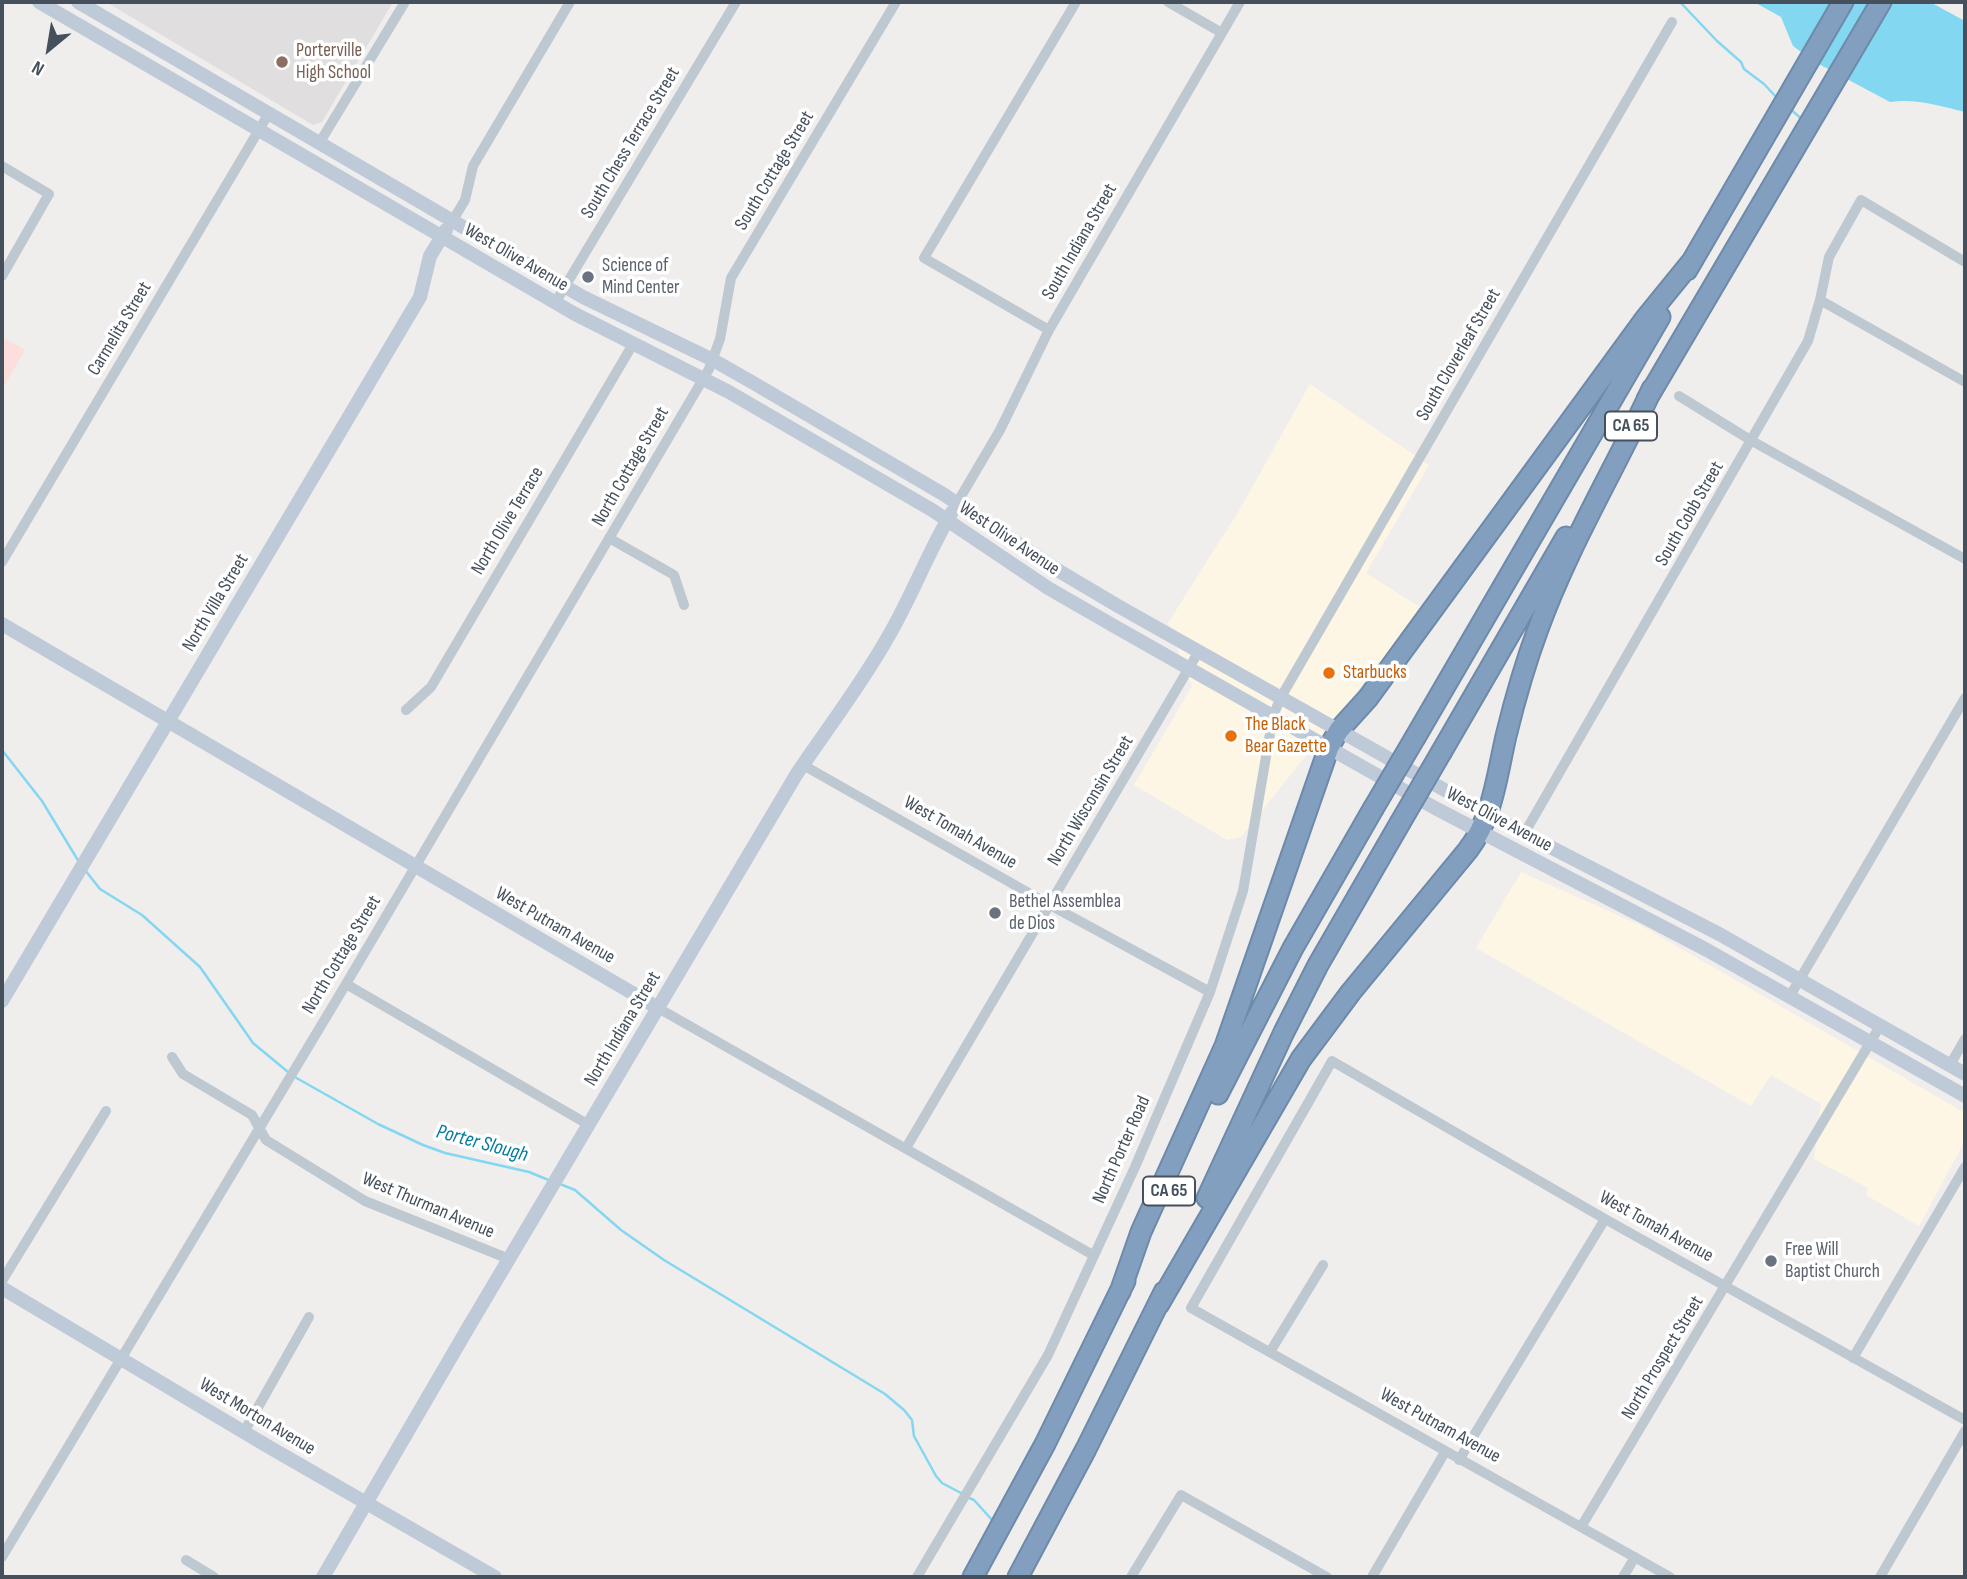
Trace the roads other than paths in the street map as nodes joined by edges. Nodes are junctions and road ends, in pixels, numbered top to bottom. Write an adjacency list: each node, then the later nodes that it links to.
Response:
1 (39, 2): 17 (main road, West Olive Avenue)
2 (54, 2): 14 (main road)
3 (78, 2): 14 (main road, West Olive Avenue)
4 (405, 2): 18 (street)
5 (570, 2): 20 (street)
6 (736, 2): 25 (street, South Chess Terrace Street)
7 (896, 2): 30 (street, South Cottage Street)
8 (1076, 2): 28 (street)
9 (1168, 2): 15 (street)
10 (1240, 2): 15 (street, South Indiana Street)
11 (1843, 2): 22 (highway, CA 65)
12 (1881, 2): 32 (highway, CA 65)
13 (1672, 22): 45 (street, South Cloverleaf Street)
14 (123, 28): 16 (main road, West Olive Avenue)
15 (1222, 33): 28 (street, South Indiana Street)
16 (269, 113): 17 (street, Carmelita Street); 18 (main road, West Olive Avenue)
17 (259, 130): 21 (main road, West Olive Avenue); 39 (street, Carmelita Street)
18 (320, 142): 20 (main road, West Olive Avenue)
19 (2, 166): 24 (street)
20 (453, 220): 21 (main road, North Villa Street); 25 (main road, West Olive Avenue)
21 (442, 237): 27 (main road, West Olive Avenue); 47 (main road, North Villa Street)
22 (1693, 260): 48 (highway); 81 (highway, CA 65, bridge)
23 (1965, 262): 26 (street, South Cobb Street)
24 (2, 276)
25 (565, 286): 27 (street, South Chess Terrace Street); 30 (main road, West Olive Avenue)
26 (1820, 300): 31 (street); 34 (street, South Cobb Street)
27 (555, 303): 29 (main road, West Olive Avenue)
28 (1049, 330): 35 (street, South Indiana Street)
29 (633, 344): 30 (main road, West Olive Avenue); 46 (street, North Olive Terrace)
30 (708, 369): 35 (main road, West Olive Avenue); 36 (main road, West Olive Avenue); 37 (street, North Cottage Street)
31 (1965, 382)
32 (1652, 389): 50 (highway); 82 (highway, CA 65, bridge)
33 (1679, 396): 34 (street)
34 (1752, 441): 38 (street); 51 (street, South Cobb Street)
35 (957, 503): 36 (main road, North Indiana Street); 42 (main road, West Olive Avenue)
36 (947, 520): 43 (main road, West Olive Avenue); 49 (main road, North Indiana Street)
37 (609, 538): 40 (street); 52 (street, North Cottage Street)
38 (1965, 559)
39 (2, 562)
40 (684, 605)
41 (2, 624): 47 (main road, West Putnam Avenue)
42 (1199, 652): 43 (street, North Wisconsin Street); 45 (main road, West Olive Avenue)
43 (1189, 668): 45 (main road, West Olive Avenue); 55 (street, North Wisconsin Street)
44 (1965, 698): 56 (street)
45 (1277, 706): 48 (main road, West Olive Avenue); 48 (main road, West Olive Avenue); 58 (street, North Porter Road)
46 (406, 710)
47 (167, 722): 52 (main road, West Putnam Avenue); 60 (main road, North Villa Street)
48 (1334, 739): 50 (main road, West Olive Avenue); 81 (highway)
49 (803, 765): 55 (street, West Tomah Avenue); 61 (main road, North Indiana Street)
50 (1484, 823): 51 (main road, West Olive Avenue); 53 (main road, West Olive Avenue); 82 (highway)
51 (1524, 834): 54 (main road, West Olive Avenue)
52 (414, 866): 57 (street, North Cottage Street); 61 (main road, West Putnam Avenue)
53 (1579, 883): 54 (main road); 59 (main road, West Olive Avenue)
54 (1630, 888): 56 (main road, West Olive Avenue)
55 (1050, 905): 58 (street, West Tomah Avenue); 72 (street, North Wisconsin Street)
56 (1799, 979): 59 (street); 62 (main road, West Olive Avenue)
57 (346, 984): 70 (street); 71 (street, North Cottage Street)
58 (1210, 992): 75 (street, North Porter Road)
59 (1790, 996): 64 (main road, West Olive Avenue)
60 (2, 1001)
61 (658, 1008): 70 (main road, North Indiana Street); 72 (street, West Putnam Avenue)
62 (1880, 1026): 64 (street, North Prospect Street); 66 (main road, West Olive Avenue)
63 (1965, 1038): 66 (street)
64 (1871, 1042): 68 (main road, West Olive Avenue); 79 (street, North Prospect Street)
65 (172, 1057): 71 (street, West Thurman Avenue)
66 (1950, 1065): 67 (main road, West Olive Avenue)
67 (1965, 1074)
68 (1965, 1096)
69 (106, 1111): 78 (street)
70 (589, 1125): 76 (main road, North Indiana Street)
71 (260, 1128): 76 (street, West Thurman Avenue); 87 (street, North Cottage Street)
72 (906, 1148): 75 (street, West Putnam Avenue)
73 (1965, 1167): 86 (street)
74 (1605, 1219): 79 (street, West Tomah Avenue); 83 (street, West Tomah Avenue); 92 (street)
75 (1093, 1255): 101 (street, North Porter Road)
76 (509, 1259): 93 (main road, North Indiana Street)
77 (1323, 1265): 85 (street)
78 (2, 1281)
79 (1726, 1287): 86 (street, West Tomah Avenue); 94 (street, North Prospect Street)
80 (2, 1288): 87 (main road, West Morton Avenue)
81 (1120, 1292): 102 (highway, CA 65)
82 (1159, 1304): 103 (highway, CA 65)
83 (1191, 1308): 85 (street, West Putnam Avenue)
84 (310, 1317): 90 (street)
85 (1269, 1352): 91 (street, West Putnam Avenue)
86 (1853, 1358): 88 (street, West Tomah Avenue)
87 (121, 1359): 90 (main road, West Morton Avenue); 95 (street, North Cottage Street)
88 (1965, 1420)
89 (1965, 1431): 109 (street)
90 (243, 1432): 93 (main road, West Morton Avenue)
91 (1445, 1452): 92 (street, West Putnam Avenue); 106 (street)
92 (1459, 1460): 94 (street, West Putnam Avenue)
93 (366, 1503): 99 (main road, North Indiana Street); 100 (main road, West Morton Avenue)
94 (1581, 1527): 96 (street, West Putnam Avenue)
95 (2, 1557)
96 (1635, 1557): 107 (street); 108 (street, West Putnam Avenue)
97 (186, 1560): 98 (street)
98 (214, 1577)
99 (323, 1577)
100 (495, 1577)
101 (917, 1577)
102 (973, 1577)
103 (1018, 1577)
104 (1131, 1577): 105 (street)
105 (1327, 1577)
106 (1371, 1577)
107 (1623, 1577)
108 (1670, 1577)
109 (1880, 1577)

